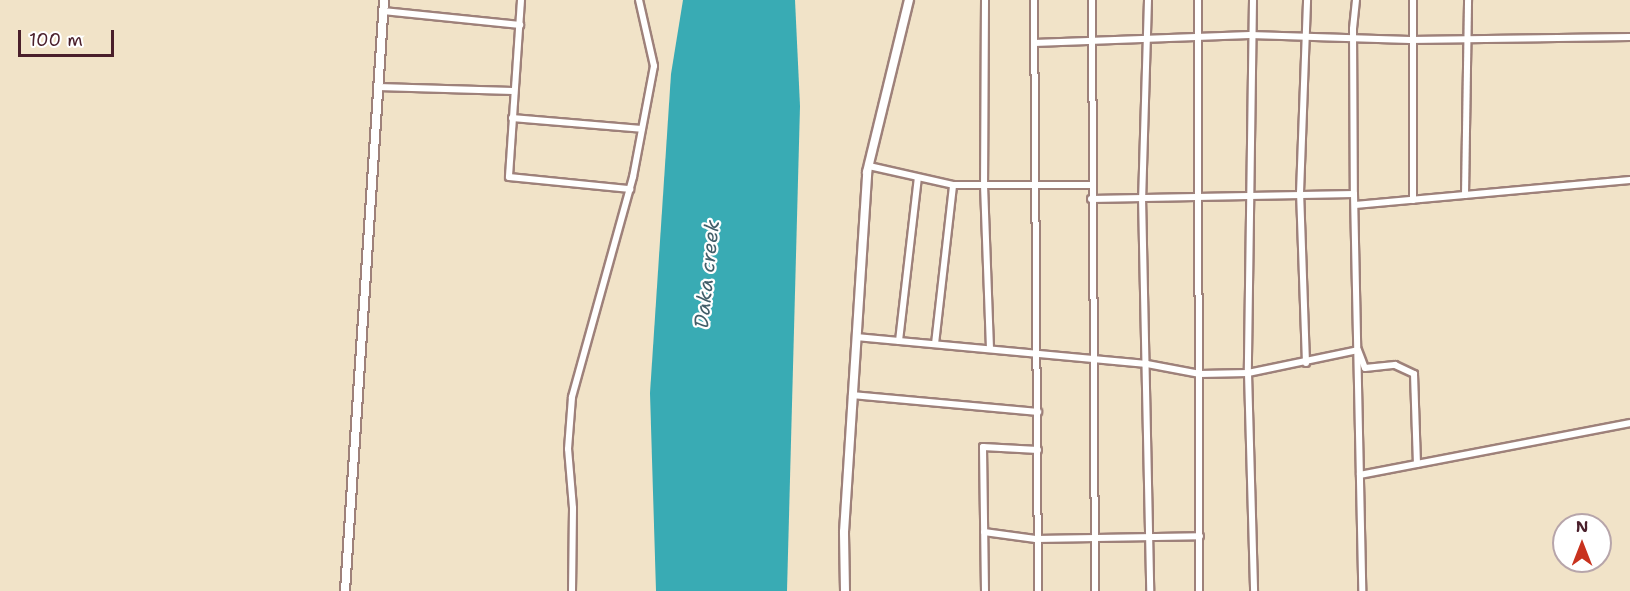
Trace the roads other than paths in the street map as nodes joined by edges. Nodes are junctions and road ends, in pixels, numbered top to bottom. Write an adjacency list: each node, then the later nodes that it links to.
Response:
1 (384, 0): 15 (street)
2 (521, 0): 16 (street)
3 (639, 0): 30 (street)
4 (909, 0): 31 (street)
5 (985, 0): 36 (street)
6 (1034, 0): 26 (street)
7 (1092, 0): 25 (street)
8 (1148, 0): 22 (street)
9 (1198, 0): 21 (street)
10 (1253, 0): 17 (street)
11 (1307, 0): 18 (street)
12 (1356, 0): 19 (street)
13 (1413, 0): 23 (street)
14 (1468, 0): 24 (street)
15 (383, 12): 16 (street); 27 (street)
16 (520, 25): 28 (street)
17 (1250, 35): 18 (street); 21 (street); 40 (street)
18 (1305, 35): 19 (street); 39 (street)
19 (1353, 37): 23 (street); 41 (street)
20 (1630, 37): 24 (street)
21 (1195, 38): 22 (street); 42 (street)
22 (1147, 40): 25 (street); 44 (street)
23 (1410, 40): 24 (street); 46 (street)
24 (1465, 40): 43 (street)
25 (1092, 42): 26 (street); 37 (street)
26 (1034, 43): 34 (street)
27 (378, 87): 28 (street); 70 (street)
28 (513, 91): 29 (street)
29 (512, 118): 30 (street); 38 (street)
30 (642, 129): 38 (street)
31 (869, 166): 32 (street); 48 (street)
32 (918, 178): 35 (street); 49 (street)
33 (1630, 180): 43 (street)
34 (1033, 184): 36 (street); 37 (street); 53 (street)
35 (952, 185): 36 (street); 50 (street)
36 (984, 185): 51 (street)
37 (1091, 185): 45 (street)
38 (630, 189): 71 (street)
39 (1300, 193): 40 (street); 41 (street); 55 (street)
40 (1251, 194): 42 (street); 57 (street)
41 (1354, 194): 47 (street)
42 (1196, 195): 44 (street); 58 (street)
43 (1466, 195): 46 (street)
44 (1142, 197): 45 (street); 56 (street)
45 (1092, 199): 54 (street)
46 (1413, 200): 47 (street)
47 (1355, 205): 52 (street)
48 (856, 337): 49 (street); 59 (street)
49 (899, 341): 50 (street)
50 (935, 345): 51 (street)
51 (990, 350): 53 (street)
52 (1358, 350): 55 (street); 63 (street); 64 (street)
53 (1039, 354): 54 (street); 60 (street)
54 (1093, 359): 56 (street); 68 (street)
55 (1306, 363): 57 (street)
56 (1147, 364): 58 (street); 66 (street)
57 (1248, 373): 58 (street); 78 (street)
58 (1200, 374): 67 (street)
59 (852, 395): 60 (street); 72 (street)
60 (1038, 411): 62 (street)
61 (1630, 423): 63 (street)
62 (1038, 450): 65 (street); 69 (street)
63 (1417, 464): 64 (street)
64 (1360, 475): 79 (street)
65 (984, 532): 69 (street); 73 (street)
66 (1149, 536): 67 (street); 68 (street); 76 (street)
67 (1200, 536): 77 (street)
68 (1094, 537): 69 (street); 75 (street)
69 (1036, 539): 74 (street)
70 (345, 591)
71 (572, 591)
72 (844, 591)
73 (985, 591)
74 (1038, 591)
75 (1095, 591)
76 (1150, 591)
77 (1199, 591)
78 (1254, 591)
79 (1362, 591)

